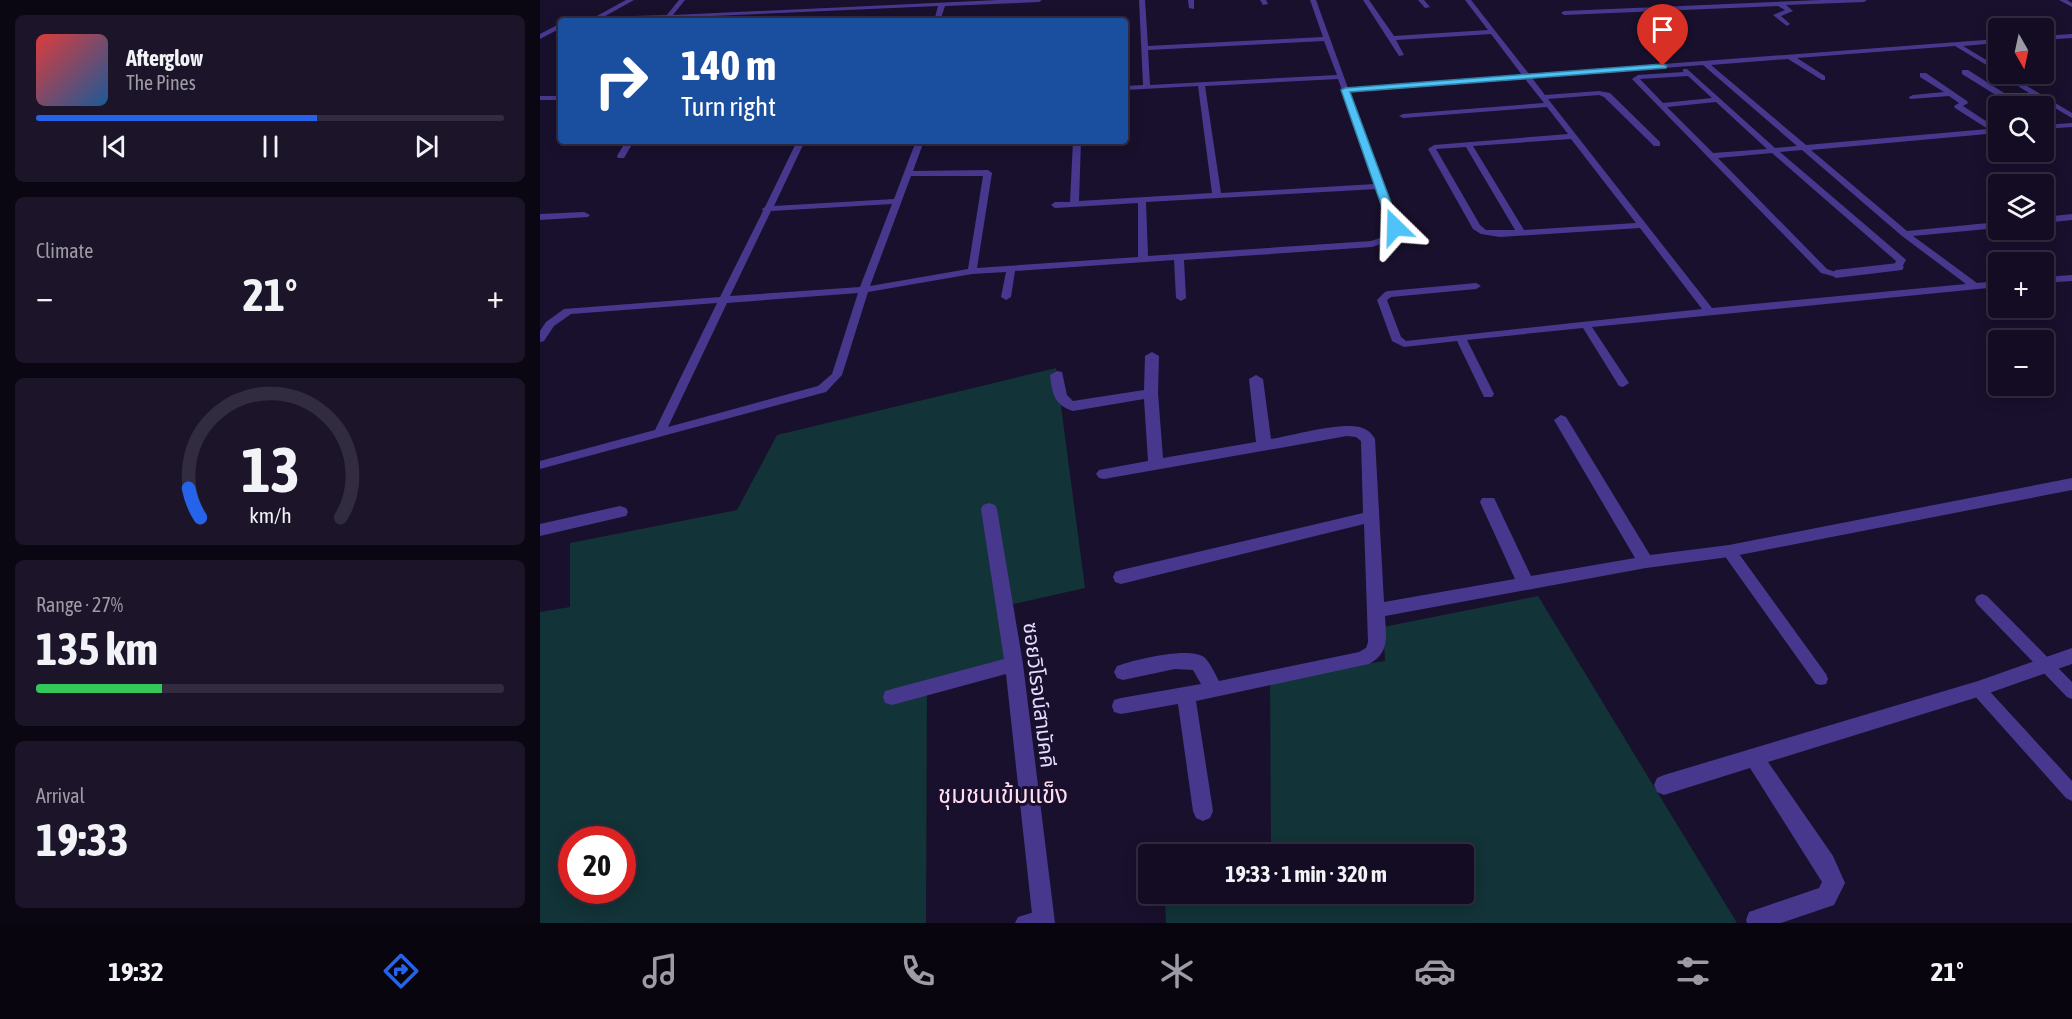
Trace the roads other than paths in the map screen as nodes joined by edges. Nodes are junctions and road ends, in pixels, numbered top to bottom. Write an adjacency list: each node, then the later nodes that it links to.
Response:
1 (632, 0): 19 (lane)
2 (682, 0): 18 (lane)
3 (1039, 0): 13 (lane)
4 (1142, 0): 33 (lane)
5 (1313, 0): 30 (lane)
6 (1366, 0): 29 (lane)
7 (1421, 0): 15 (lane)
8 (1468, 0): 25 (lane)
9 (1618, 0): 16 (lane)
10 (1864, 0): 12 (lane)
11 (2062, 0): 14 (lane)
12 (1780, 4): 16 (lane); 23 (lane)
13 (942, 5): 21 (lane); 22 (lane)
14 (2072, 5)
15 (1427, 7)
16 (1628, 11): 17 (lane)
17 (1564, 13)
18 (668, 17): 20 (street); 21 (lane)
19 (598, 18)
20 (632, 18)
21 (716, 18)
22 (938, 18)
23 (1787, 24)
24 (558, 27): 27 (lane)
25 (1493, 32): 29 (lane); 41 (lane)
26 (2072, 36): 28 (lane)
27 (540, 37)
28 (2054, 37)
29 (1392, 38): 34 (lane)
30 (1326, 39): 33 (lane); 43 (lane)
31 (1988, 42): 32 (lane)
32 (1956, 44): 35 (lane); 37 (lane)
33 (1146, 48): 47 (lane)
34 (1401, 55)
35 (1790, 57): 36 (lane); 44 (lane)
36 (1705, 63): 38 (lane); 72 (lane)
37 (1988, 64)
38 (1679, 65): 40 (lane); 41 (lane)
39 (1988, 71): 51 (lane)
40 (1689, 74): 56 (lane); 58 (lane)
41 (1527, 75): 49 (lane); 52 (lane)
42 (1923, 75): 50 (lane)
43 (1339, 76): 46 (lane); 49 (lane)
44 (1822, 78)
45 (2020, 84): 51 (lane)
46 (1201, 85): 47 (lane); 78 (lane)
47 (1147, 87): 48 (lane)
48 (1128, 88)
49 (1345, 90): 77 (lane)
50 (1951, 94): 53 (lane); 61 (lane)
51 (2037, 95): 60 (lane)
52 (1543, 97): 57 (lane); 71 (lane)
53 (1913, 97)
54 (540, 98): 55 (lane)
55 (558, 98)
56 (1718, 100): 58 (lane); 73 (lane)
57 (1549, 105): 59 (lane); 65 (lane)
58 (1661, 105): 75 (lane)
59 (1403, 116)
60 (2072, 116)
61 (1988, 125)
62 (2072, 125): 63 (lane)
63 (2054, 126)
64 (1988, 132): 72 (lane)
65 (1574, 136): 70 (lane); 88 (lane)
66 (628, 144): 74 (lane)
67 (800, 144): 83 (lane)
68 (919, 144): 76 (lane)
69 (1077, 144): 81 (lane)
70 (1468, 144): 90 (lane); 90 (lane)
71 (1657, 144)
72 (1803, 148): 73 (lane); 91 (lane)
73 (1774, 151): 75 (lane); 94 (lane)
74 (621, 156)
75 (1710, 156): 97 (lane)
76 (909, 174): 80 (lane); 96 (lane)
77 (1378, 186): 78 (lane); 92 (lane)
78 (1217, 195): 79 (lane)
79 (1142, 200): 81 (lane); 93 (lane)
80 (898, 201): 83 (lane); 103 (lane)
81 (1074, 204): 82 (lane)
82 (1055, 205)
83 (766, 209): 106 (lane)
84 (584, 215): 85 (street)
85 (540, 217)
86 (2072, 217): 87 (lane)
87 (2054, 219)
88 (1642, 225): 90 (lane); 107 (lane)
89 (1988, 226): 91 (lane)
90 (1521, 232)
91 (1905, 234): 102 (lane)
92 (1179, 257): 93 (lane); 105 (lane)
93 (1143, 260): 95 (lane)
94 (1898, 267): 97 (street)
95 (1011, 269): 96 (lane); 104 (lane)
96 (972, 271): 103 (lane)
97 (1836, 274)
98 (2072, 278): 99 (lane)
99 (2054, 279)
100 (1988, 285): 102 (lane)
101 (1476, 286): 109 (lane)
102 (1975, 286): 107 (lane)
103 (864, 290): 106 (lane); 118 (lane)
104 (1006, 297)
105 (1181, 298)
106 (722, 300): 110 (lane); 118 (lane)
107 (1709, 311): 108 (lane)
108 (1586, 326): 109 (lane); 114 (lane)
109 (1461, 338): 116 (lane)
110 (540, 339)
111 (1152, 356): 115 (street)
112 (1057, 375): 115 (street)
113 (1256, 379): 119 (street)
114 (1623, 383)
115 (1151, 393): 121 (street)
116 (1488, 394)
117 (1561, 420): 130 (street)
118 (660, 431): 120 (lane)
119 (1264, 446): 121 (street); 127 (street)
120 (540, 465)
121 (1156, 465): 122 (street)
122 (1104, 474)
123 (2072, 484): 129 (street)
124 (1488, 502): 132 (street)
125 (989, 509): 136 (street, ซอยวิโรจน์สามัคคี)
126 (620, 512): 128 (street)
127 (1370, 517): 131 (street); 134 (street)
128 (540, 530)
129 (1730, 550): 130 (street); 139 (lane)
130 (1646, 562): 132 (street)
131 (1121, 577)
132 (1526, 584): 134 (street)
133 (1982, 600): 137 (lane)
134 (1374, 611): 141 (street)
135 (2072, 656): 137 (street)
136 (1014, 664): 144 (street); 151 (street, ซอยวิโรจน์สามัคคี)
137 (2046, 664): 140 (street); 142 (lane)
138 (1123, 672): 141 (street)
139 (1821, 679)
140 (1978, 689): 146 (street); 148 (lane)
141 (1214, 690): 143 (street)
142 (2072, 692)
143 (1186, 696): 145 (street); 149 (street)
144 (892, 697)
145 (1121, 706)
146 (1755, 759): 147 (street); 150 (street)
147 (1664, 785)
148 (2072, 793)
149 (1203, 811)
150 (1757, 920)
151 (1044, 921): 152 (lane)
152 (1024, 923)

